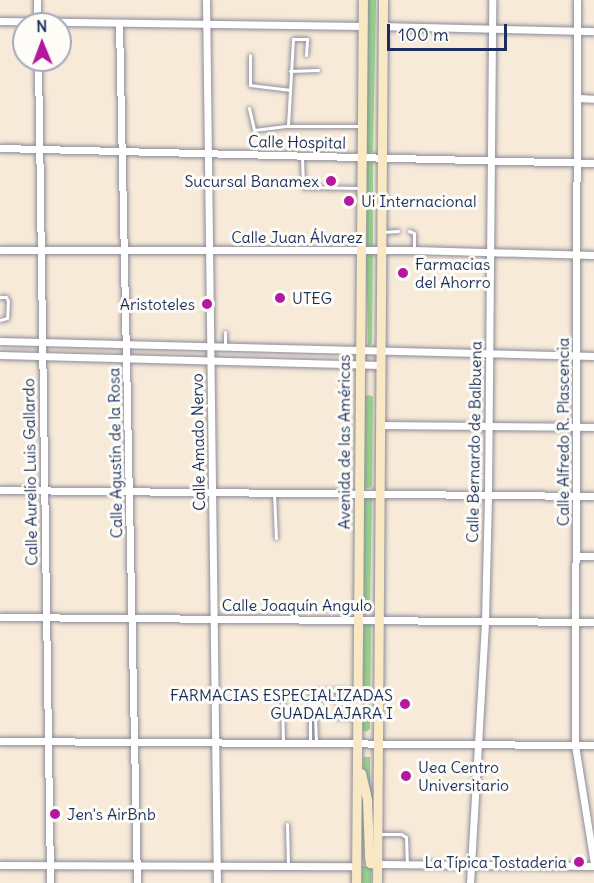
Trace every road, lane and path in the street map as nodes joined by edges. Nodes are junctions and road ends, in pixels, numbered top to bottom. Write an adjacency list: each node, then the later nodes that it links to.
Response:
1 (206, 0): 8 (street, Calle Amado Nervo)
2 (363, 0): 9 (main road, Avenida de las Américas)
3 (383, 0): 10 (main road)
4 (492, 0): 11 (street, Calle Bernardo de Balbuena)
5 (576, 0): 12 (street, Calle Alfredo R. Plascencia)
6 (72, 23): 7 (street)
7 (119, 23): 8 (street); 27 (street, Calle Agustín de la Rosa)
8 (206, 24): 9 (street); 28 (street, Calle Amado Nervo)
9 (363, 26): 24 (main road, Avenida de las Américas)
10 (383, 26): 11 (street); 31 (main road)
11 (492, 29): 12 (street); 32 (street, Calle Bernardo de Balbuena)
12 (577, 31): 13 (street); 20 (street, Calle Alfredo R. Plascencia)
13 (594, 31)
14 (306, 55): 17 (lane)
15 (250, 56): 19 (lane)
16 (318, 70): 17 (lane)
17 (290, 71): 19 (lane)
18 (38, 72): 26 (street, Calle Aurelio Luis Gallardo)
19 (289, 90): 23 (lane)
20 (577, 98): 21 (street); 33 (street, Calle Alfredo R. Plascencia)
21 (594, 99)
22 (249, 108): 23 (lane)
23 (288, 126): 24 (lane)
24 (362, 126): 30 (main road, Avenida de las Américas)
25 (0, 148): 26 (street, Calle Hospital)
26 (39, 149): 27 (street, Calle Hospital); 40 (street, Calle Aurelio Luis Gallardo)
27 (122, 151): 28 (street, Calle Hospital); 41 (street, Calle Agustín de la Rosa)
28 (208, 153): 29 (street, Calle Hospital); 42 (street, Calle Amado Nervo)
29 (302, 156): 30 (street, Calle Hospital); 35 (lane)
30 (362, 157): 31 (street, Calle Hospital); 35 (main road, Avenida de las Américas)
31 (383, 157): 32 (street, Calle Hospital); 38 (main road)
32 (491, 160): 33 (street, Calle Hospital); 46 (street, Calle Bernardo de Balbuena)
33 (577, 162): 34 (street, Calle Hospital); 47 (street, Calle Alfredo R. Plascencia)
34 (594, 163)
35 (361, 188): 43 (main road, Avenida de las Américas)
36 (398, 231): 38 (lane)
37 (409, 231): 45 (lane)
38 (383, 232): 44 (main road)
39 (0, 250): 40 (street, Calle Juan Álvarez)
40 (40, 250): 41 (street, Calle Juan Álvarez); 53 (street, Calle Aurelio Luis Gallardo)
41 (124, 250): 42 (street, Calle Juan Álvarez); 54 (street, Calle Agustín de la Rosa)
42 (209, 250): 43 (street, Calle Juan Álvarez); 55 (street, Calle Amado Nervo)
43 (360, 250): 44 (street, Calle Juan Álvarez); 57 (main road, Avenida de las Américas)
44 (382, 250): 45 (street, Calle Juan Álvarez); 58 (main road)
45 (414, 250): 46 (street, Calle Juan Álvarez)
46 (488, 252): 47 (street, Calle Juan Álvarez); 59 (street, Calle Bernardo de Balbuena)
47 (576, 255): 48 (street, Calle Juan Álvarez); 62 (street, Calle Alfredo R. Plascencia)
48 (594, 255)
49 (0, 297): 50 (lane)
50 (0, 320)
51 (225, 332): 56 (lane)
52 (0, 341): 53 (street)
53 (42, 341): 54 (street); 61 (street, Calle Aurelio Luis Gallardo)
54 (126, 345): 55 (street); 64 (street, Calle Agustín de la Rosa)
55 (210, 346): 56 (street); 65 (street, Calle Amado Nervo)
56 (225, 347): 57 (street)
57 (359, 350): 58 (street); 66 (main road, Avenida de las Américas)
58 (381, 351): 59 (street); 67 (main road)
59 (490, 354): 62 (street); 69 (street, Calle Bernardo de Balbuena)
60 (0, 355): 61 (street)
61 (42, 355): 64 (street); 73 (street, Calle Aurelio Luis Gallardo)
62 (576, 356): 63 (street); 70 (street, Calle Alfredo R. Plascencia)
63 (594, 356)
64 (126, 358): 65 (street); 74 (street, Calle Agustín de la Rosa)
65 (210, 360): 66 (street); 75 (street, Calle Amado Nervo)
66 (360, 364): 67 (street); 77 (main road, Avenida de las Américas)
67 (381, 365): 68 (main road)
68 (381, 425): 69 (street); 78 (main road)
69 (488, 426): 70 (street); 79 (street, Calle Bernardo de Balbuena)
70 (576, 427): 71 (street); 80 (street, Calle Alfredo R. Plascencia)
71 (594, 427)
72 (0, 490): 73 (street)
73 (44, 491): 74 (street); 86 (street, Calle Aurelio Luis Gallardo)
74 (129, 492): 75 (street); 87 (street, Calle Agustín de la Rosa)
75 (212, 493): 76 (street); 88 (street, Calle Amado Nervo)
76 (274, 493): 77 (street); 82 (lane)
77 (360, 494): 78 (street); 89 (main road, Avenida de las Américas)
78 (380, 494): 79 (street); 90 (main road)
79 (488, 495): 80 (street); 91 (street, Calle Bernardo de Balbuena)
80 (576, 496): 81 (street); 83 (street, Calle Alfredo R. Plascencia)
81 (594, 496)
82 (276, 538)
83 (576, 556): 84 (street); 92 (street, Calle Alfredo R. Plascencia)
84 (594, 556)
85 (0, 616): 86 (street, Calle Joaquín Angulo)
86 (46, 617): 87 (street, Calle Joaquín Angulo); 108 (street, Calle Aurelio Luis Gallardo)
87 (131, 618): 88 (street, Calle Joaquín Angulo); 109 (street, Calle Agustín de la Rosa)
88 (214, 618): 89 (street, Calle Joaquín Angulo); 110 (street, Calle Amado Nervo)
89 (358, 619): 90 (street, Calle Joaquín Angulo); 98 (main road, Avenida de las Américas)
90 (379, 619): 91 (street, Calle Joaquín Angulo); 114 (main road)
91 (485, 620): 92 (street, Calle Joaquín Angulo); 115 (street, Calle Bernardo de Balbuena)
92 (576, 621): 93 (street, Calle Joaquín Angulo); 116 (street, Calle Alfredo R. Plascencia)
93 (594, 622)
94 (282, 696): 111 (lane)
95 (315, 696): 96 (lane); 98 (lane); 100 (lane); 101 (lane)
96 (321, 696)
97 (337, 696): 98 (lane)
98 (358, 696): 99 (lane); 105 (main road, Avenida de las Américas)
99 (337, 703)
100 (310, 704): 101 (lane); 112 (lane)
101 (315, 704): 102 (lane); 103 (lane)
102 (321, 704)
103 (315, 717): 106 (lane); 112 (lane)
104 (337, 717): 105 (lane)
105 (358, 717): 113 (main road, Avenida de las Américas)
106 (321, 718)
107 (0, 741): 108 (street)
108 (48, 742): 109 (street); 125 (street, Calle Aurelio Luis Gallardo)
109 (134, 742): 110 (street); 126 (street, Calle Agustín de la Rosa)
110 (215, 742): 111 (street); 127 (street, Calle Amado Nervo)
111 (283, 743): 112 (street)
112 (313, 743): 113 (street)
113 (358, 744): 114 (street); 118 (main road, Avenida de las Américas)
114 (378, 744): 115 (street); 120 (main road)
115 (477, 744): 116 (street); 128 (street, Calle Bernardo de Balbuena)
116 (575, 745): 117 (street); 123 (street, Calle Alfredo R. Plascencia)
117 (594, 745)
118 (358, 768): 121 (main road); 130 (main road, Avenida de las Américas)
119 (287, 824): 129 (lane)
120 (378, 834): 121 (main road); 122 (lane)
121 (378, 864): 122 (street); 135 (main road)
122 (407, 864): 128 (street)
123 (594, 864): 128 (street)
124 (0, 865): 125 (street)
125 (49, 865): 126 (street); 131 (street, Calle Aurelio Luis Gallardo)
126 (136, 865): 127 (street); 132 (street, Calle Agustín de la Rosa)
127 (217, 865): 129 (street); 133 (street, Calle Amado Nervo)
128 (470, 865): 136 (street, Calle Bernardo de Balbuena)
129 (288, 866): 130 (street)
130 (356, 866): 134 (main road, Avenida de las Américas)
131 (50, 883)
132 (137, 883)
133 (217, 883)
134 (356, 883)
135 (377, 883)
136 (470, 883)

